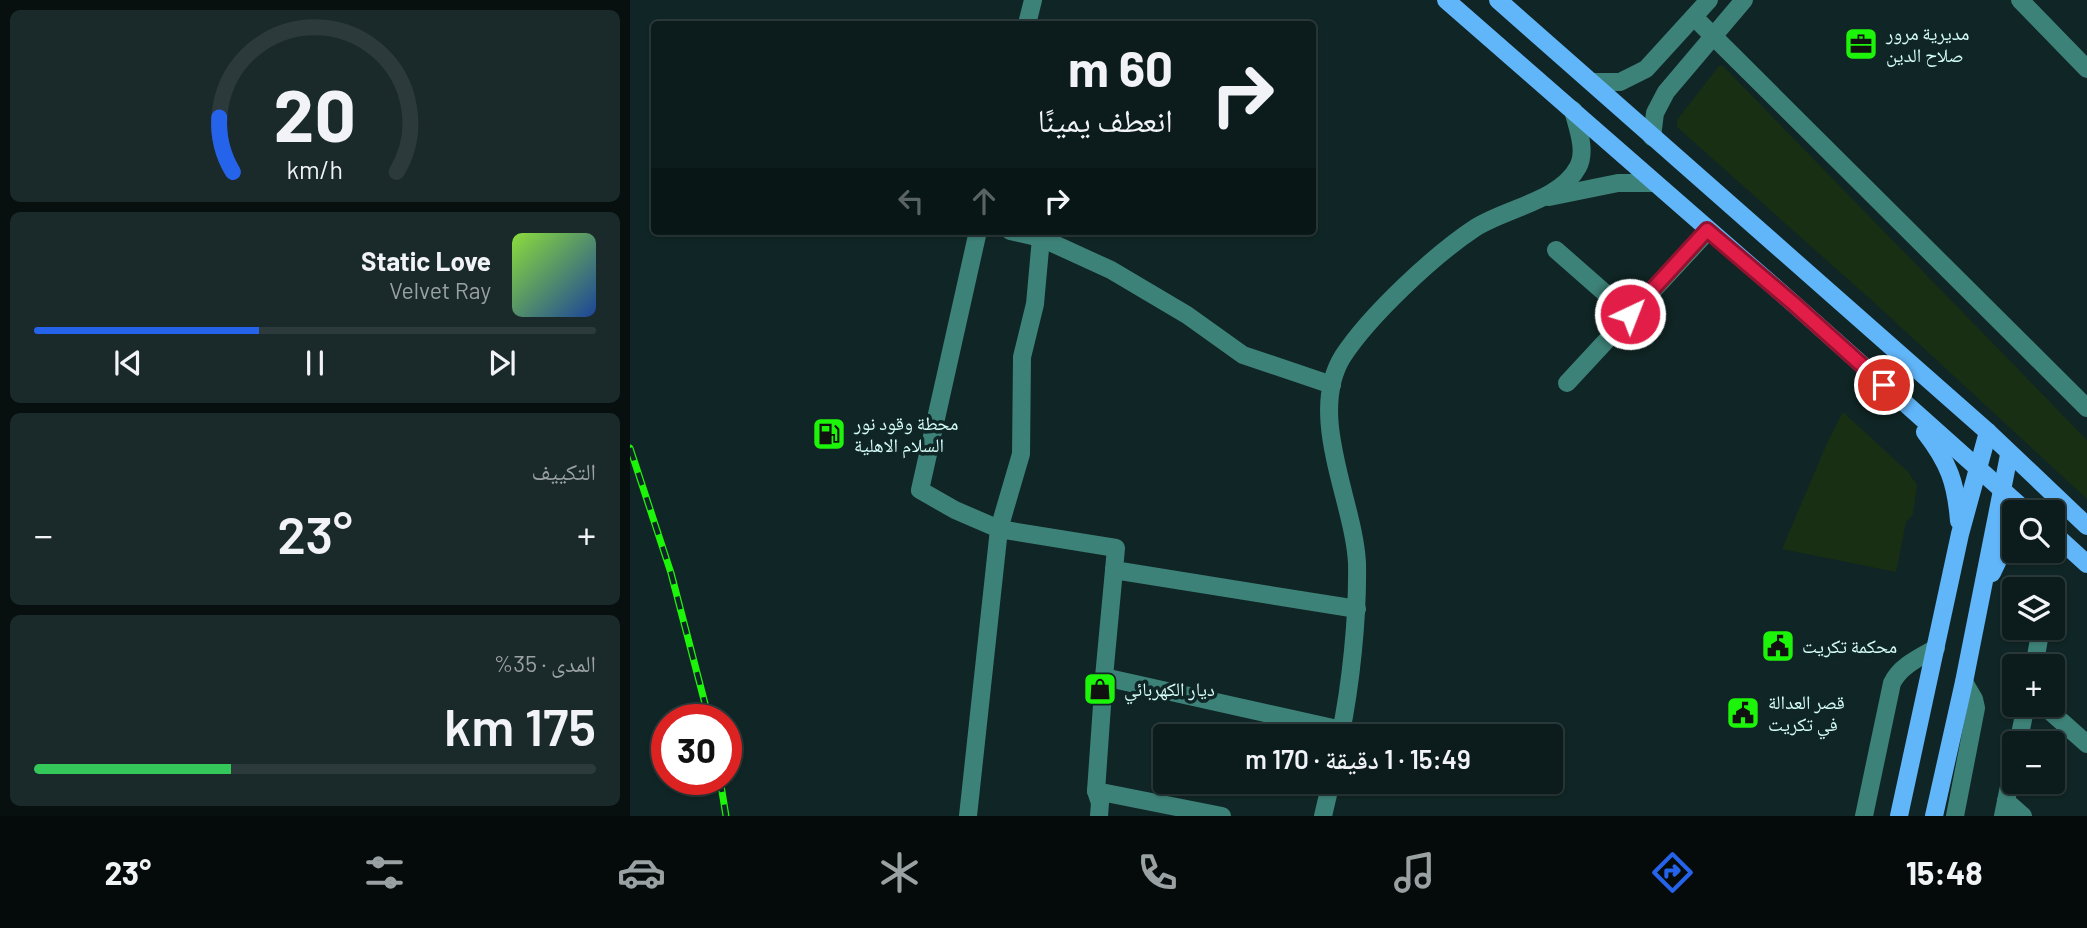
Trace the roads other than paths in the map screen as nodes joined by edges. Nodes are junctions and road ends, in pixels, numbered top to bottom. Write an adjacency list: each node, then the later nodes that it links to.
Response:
1 (1033, 0): 8 (street)
2 (1446, 0): 12 (main road)
3 (1498, 0): 11 (main road)
4 (1709, 0): 7 (street)
5 (1744, 0): 9 (street)
6 (2020, 0): 10 (street)
7 (1694, 17): 9 (street); 11 (street)
8 (1028, 21)
9 (1714, 35): 13 (street); 25 (street)
10 (2087, 69)
11 (1592, 82): 13 (main road)
12 (1573, 110): 14 (main road); 15 (street)
13 (1652, 137): 26 (main road)
14 (1654, 183): 15 (street); 16 (main road)
15 (1542, 198): 23 (street)
16 (1707, 230): 21 (street); 24 (main road)
17 (977, 235): 32 (street)
18 (1028, 235): 19 (street)
19 (1041, 238): 23 (street); 32 (street)
20 (1556, 250): 21 (street)
21 (1630, 314): 22 (street)
22 (1567, 383)
23 (1332, 385): 39 (street)
24 (1902, 401): 28 (main road); 33 (main road)
25 (2087, 408)
26 (1988, 432): 27 (main road); 28 (main road)
27 (2009, 454): 29 (main road); 31 (main road)
28 (1978, 470): 29 (main road); 33 (main road)
29 (2001, 490): 30 (main road); 38 (main road)
30 (2013, 500)
31 (2087, 526)
32 (999, 529): 37 (street); 51 (street)
33 (1960, 534): 40 (main road)
34 (2065, 545): 36 (main road)
35 (2002, 553): 38 (main road)
36 (2087, 564)
37 (1114, 570): 39 (street); 41 (street)
38 (1983, 592): 42 (main road)
39 (1357, 609): 45 (street)
40 (1936, 648): 55 (street); 56 (main road)
41 (1104, 677): 44 (street); 47 (street)
42 (1964, 682): 57 (main road); 58 (street)
43 (2057, 717): 46 (street)
44 (1303, 724)
45 (1342, 724)
46 (2087, 744)
47 (1096, 791): 49 (street); 52 (street)
48 (1328, 794): 54 (street)
49 (1157, 809): 53 (street)
50 (2005, 809): 59 (street)
51 (968, 816)
52 (1099, 816)
53 (1222, 816)
54 (1323, 816)
55 (1864, 816)
56 (1899, 816)
57 (1934, 816)
58 (1955, 816)
59 (2023, 816)

